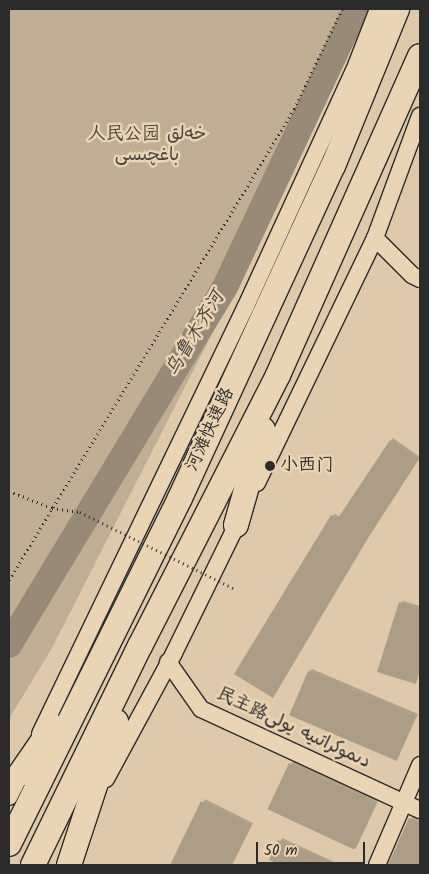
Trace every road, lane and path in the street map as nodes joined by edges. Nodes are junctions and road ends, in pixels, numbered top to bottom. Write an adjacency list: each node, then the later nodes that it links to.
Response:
1 (342, 9): 11 (path)
2 (378, 9): 19 (street)
3 (397, 9): 16 (highway, 河滩快速路)
4 (420, 56): 5 (highway, 河滩快速路)
5 (415, 70): 9 (highway, 河滩快速路)
6 (420, 116): 7 (street)
7 (375, 238): 8 (street); 12 (street)
8 (420, 279)
9 (278, 375): 12 (highway); 15 (highway, 河滩快速路)
10 (9, 491): 11 (path)
11 (52, 508): 13 (path); 14 (path, bridge)
12 (236, 525): 17 (street)
13 (9, 580)
14 (238, 590)
15 (140, 646): 23 (highway); 25 (highway, 河滩快速路)
16 (102, 652): 19 (highway); 24 (highway, 河滩快速路)
17 (168, 662): 21 (street, 民主路دىموكراتىيە يولى); 23 (street)
18 (420, 765): 21 (street)
19 (20, 774): 20 (street)
20 (9, 797)
21 (402, 802): 22 (street, 民主路دىموكراتىيە يولى); 28 (street)
22 (420, 810)
23 (86, 817): 26 (street); 27 (highway)
24 (9, 844)
25 (33, 865)
26 (61, 865)
27 (69, 865)
28 (377, 865)

